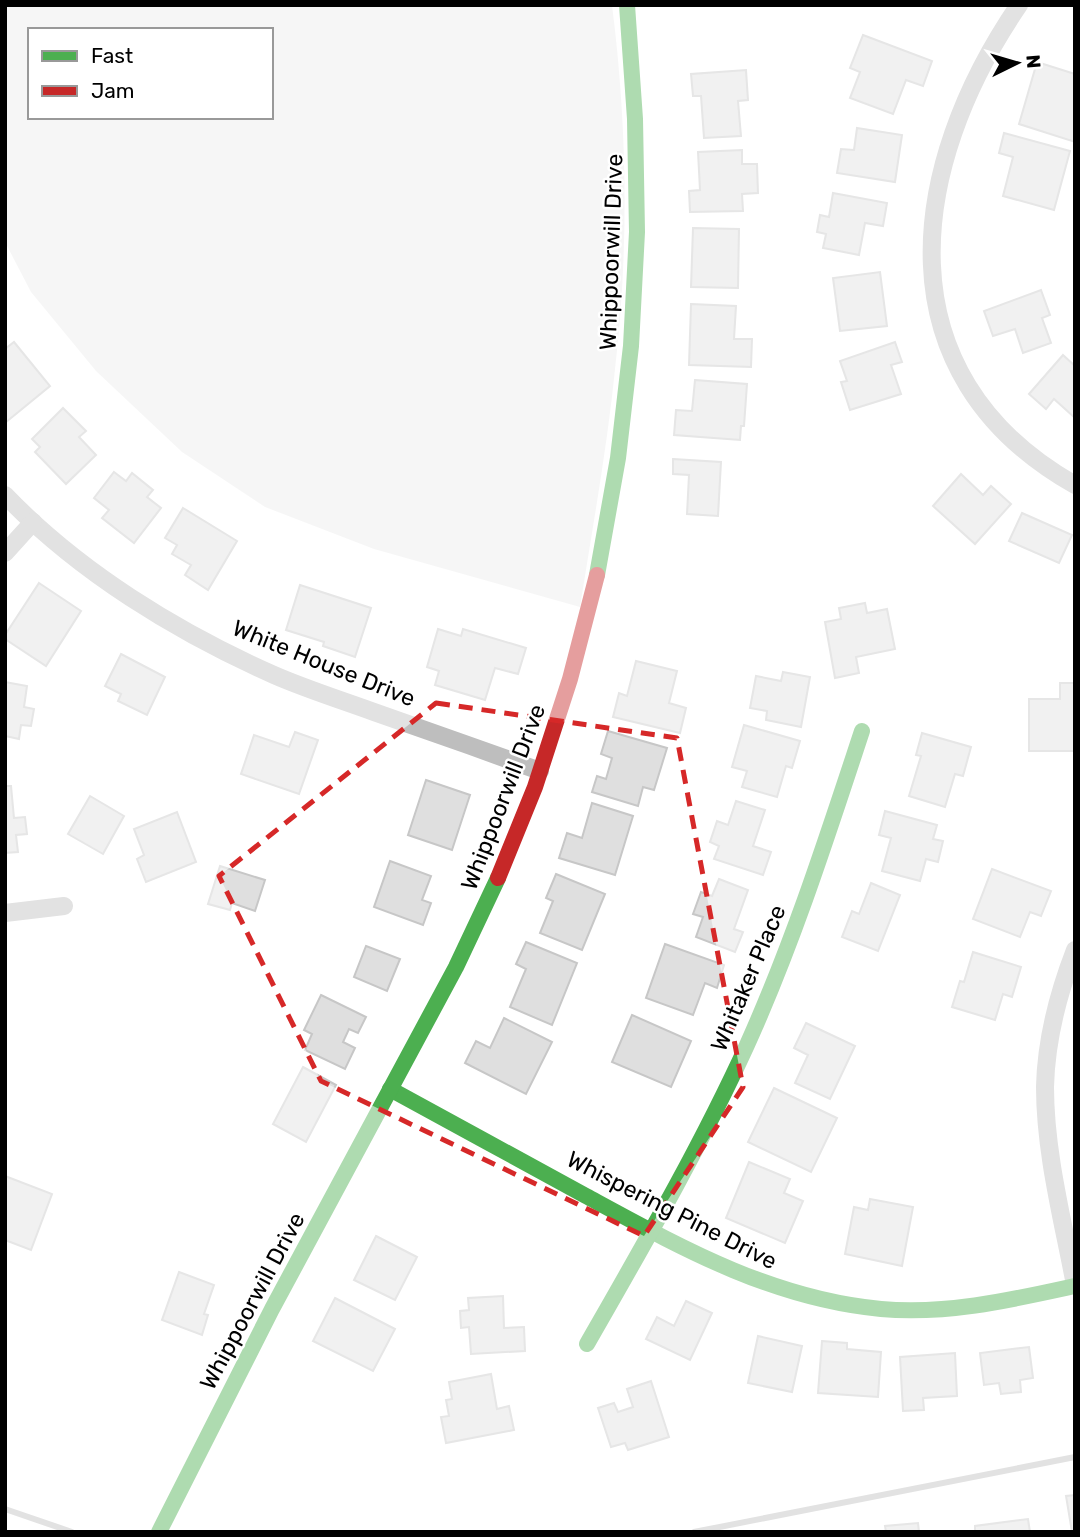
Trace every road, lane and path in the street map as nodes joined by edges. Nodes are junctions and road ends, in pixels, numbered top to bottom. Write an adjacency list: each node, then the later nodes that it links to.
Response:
1 (627, 5): 8 (street, Whippoorwill Drive)
2 (1019, 5): 3 (street)
3 (1075, 485)
4 (5, 495): 5 (street, White House Drive)
5 (33, 522): 6 (street); 8 (street, White House Drive)
6 (5, 553)
7 (862, 732): 13 (street, Whitaker Place)
8 (540, 771): 12 (street, Whippoorwill Drive)
9 (64, 906): 10 (street)
10 (5, 913)
11 (1075, 950): 14 (street)
12 (390, 1089): 13 (street, Whispering Pine Drive); 16 (street, Whippoorwill Drive)
13 (651, 1232): 14 (street, Whispering Pine Drive); 15 (street, Whitaker Place)
14 (1075, 1286)
15 (587, 1344)
16 (159, 1532)

